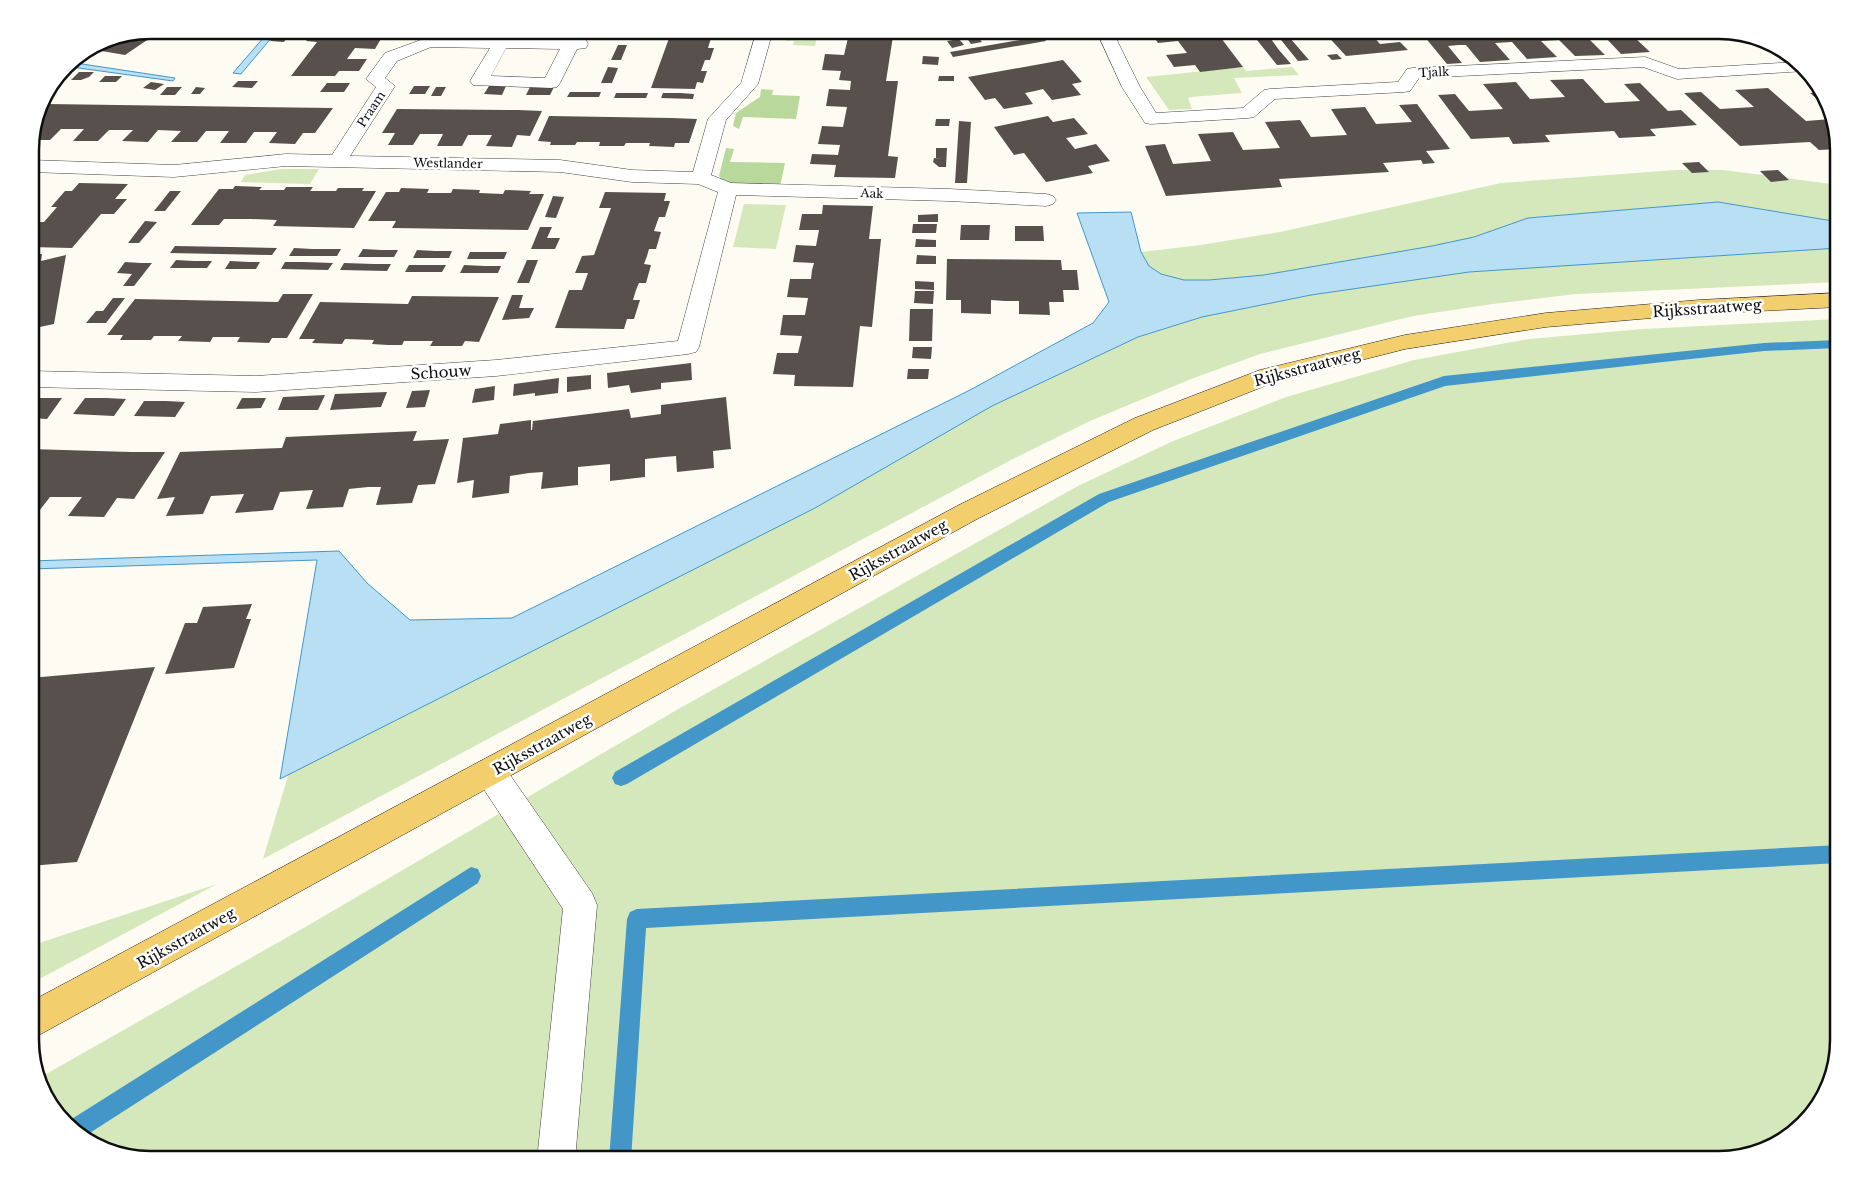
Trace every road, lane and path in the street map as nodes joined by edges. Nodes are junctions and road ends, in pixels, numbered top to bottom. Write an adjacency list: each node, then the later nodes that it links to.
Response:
1 (762, 39): 7 (street)
2 (1108, 39): 4 (street, Tjalk)
3 (501, 43): 3 (street, Praam); 5 (street, Praam)
4 (1793, 67)
5 (338, 160): 6 (street, Westlander); 7 (street, Westlander)
6 (39, 167)
7 (701, 178): 8 (street, Aak)
8 (728, 190): 9 (street, Aak); 11 (street, Schouw)
9 (1046, 200)
10 (1830, 300): 12 (main road, Rijksstraatweg)
11 (39, 379)
12 (490, 772): 13 (main road, Rijksstraatweg); 14 (street)
13 (39, 1017)
14 (557, 1151)

